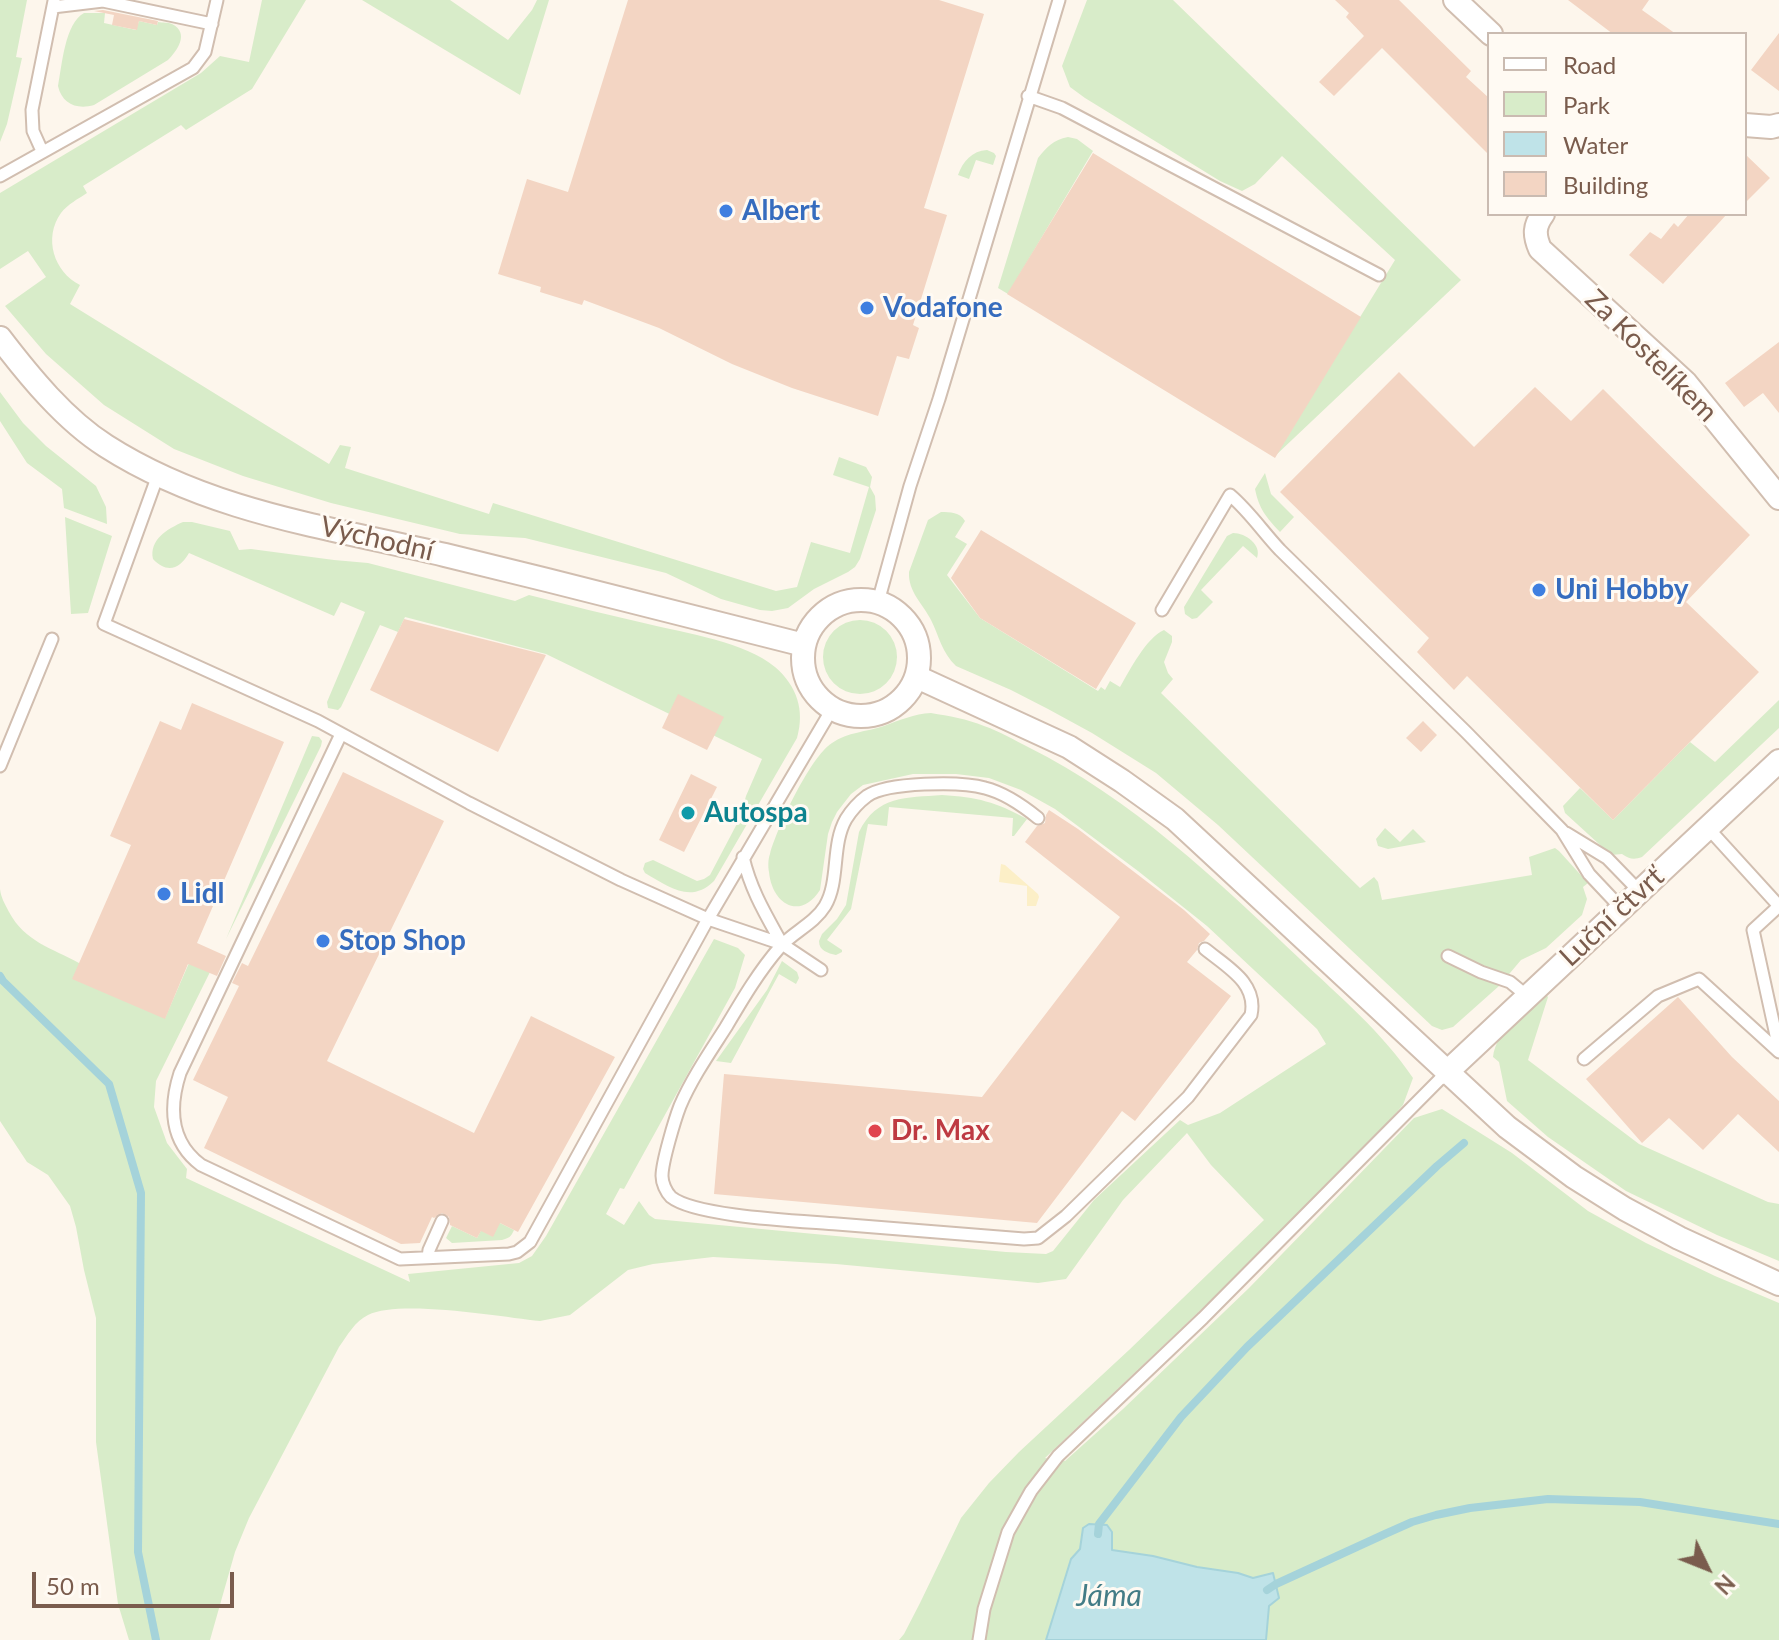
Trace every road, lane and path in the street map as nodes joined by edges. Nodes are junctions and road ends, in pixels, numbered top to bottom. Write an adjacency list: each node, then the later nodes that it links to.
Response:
1 (217, 0): 5 (lane)
2 (1059, 0): 7 (lane)
3 (1455, 0): 6 (street)
4 (53, 4): 5 (lane); 10 (lane)
5 (212, 24): 10 (lane)
6 (1489, 32)
7 (1028, 96): 13 (lane); 17 (lane)
8 (1747, 125): 9 (street)
9 (1779, 125)
10 (42, 151): 11 (lane)
11 (0, 176)
12 (1542, 216): 16 (street, Za Kostelíkem)
13 (1379, 275)
14 (0, 338): 15 (street, Východní)
15 (158, 475): 20 (street, Východní); 23 (lane)
16 (1779, 498)
17 (878, 602): 20 (street); 21 (street)
18 (1162, 610): 28 (lane)
19 (52, 639): 25 (lane)
20 (804, 645): 22 (street)
21 (917, 677): 22 (street); 41 (street)
22 (832, 709): 29 (lane)
23 (341, 734): 33 (lane); 43 (lane)
24 (1779, 761): 27 (street, Luční čtvrť)
25 (0, 766)
26 (1038, 818): 34 (lane)
27 (1708, 828): 30 (street, Luční čtvrť); 31 (lane)
28 (1562, 830): 30 (lane); 32 (lane)
29 (743, 857): 33 (lane); 34 (lane)
30 (1639, 891): 32 (street, Luční čtvrť)
31 (1779, 906): 39 (lane)
32 (1621, 908): 38 (street, Luční čtvrť)
33 (708, 919): 34 (lane); 43 (lane)
34 (782, 944): 35 (lane); 37 (lane)
35 (1205, 949)
36 (1448, 956): 38 (lane)
37 (821, 970)
38 (1527, 996): 41 (street, Luční čtvrť)
39 (1779, 1050): 40 (lane)
40 (1584, 1059)
41 (1446, 1073): 44 (street); 45 (lane)
42 (442, 1221): 43 (lane)
43 (428, 1257)
44 (1779, 1284)
45 (979, 1640)

